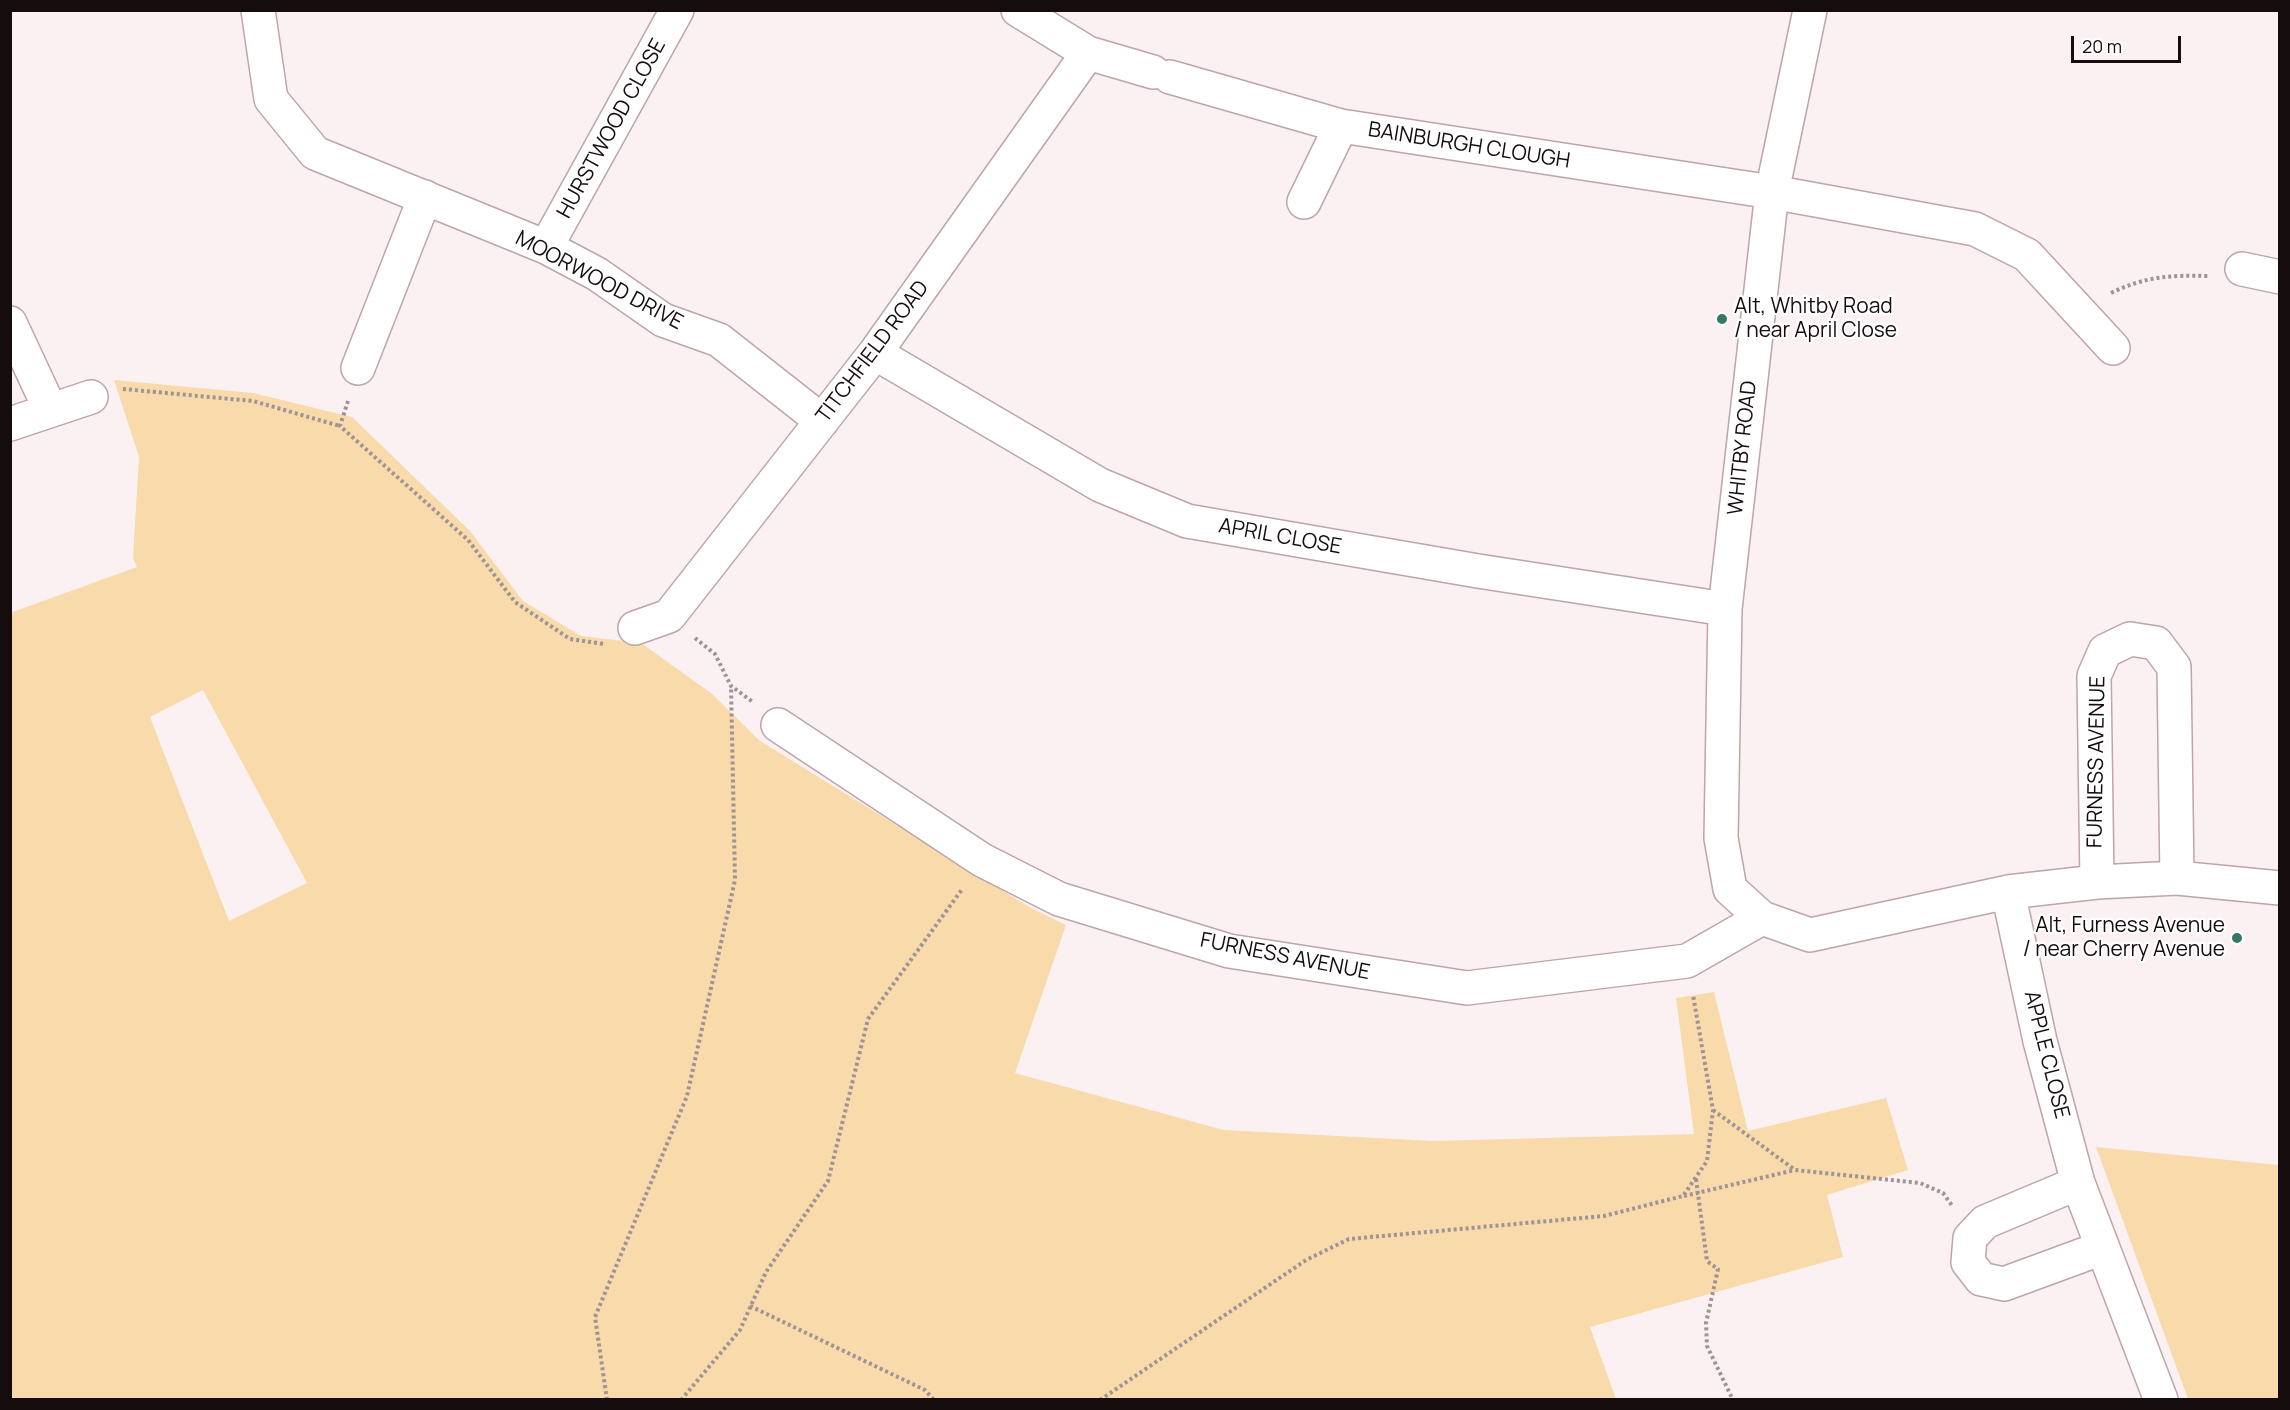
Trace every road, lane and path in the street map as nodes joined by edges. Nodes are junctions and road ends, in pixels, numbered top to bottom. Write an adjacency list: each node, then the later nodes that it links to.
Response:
1 (258, 10): 8 (street, MOORWOOD DRIVE)
2 (677, 10): 10 (street, HURSTWOOD CLOSE)
3 (1018, 10): 5 (street, BAINBURGH CLOUGH)
4 (1810, 10): 7 (street, WHITBY ROAD)
5 (1088, 53): 6 (street, BAINBURGH CLOUGH); 16 (street, TITCHFIELD ROAD)
6 (1341, 126): 7 (street, BAINBURGH CLOUGH); 9 (street)
7 (1772, 192): 13 (street, BAINBURGH CLOUGH); 23 (street, WHITBY ROAD)
8 (425, 197): 10 (street, MOORWOOD DRIVE); 17 (street)
9 (1304, 202)
10 (546, 247): 20 (street, MOORWOOD DRIVE)
11 (2242, 269): 12 (street); 13 (path)
12 (2280, 277)
13 (2078, 310): 15 (street, BAINBURGH CLOUGH)
14 (10, 323): 19 (street)
15 (2113, 348)
16 (874, 353): 20 (street, TITCHFIELD ROAD); 23 (street, APRIL CLOSE)
17 (358, 368): 22 (path)
18 (90, 397): 19 (street); 22 (path)
19 (50, 409): 21 (street)
20 (822, 421): 24 (street, TITCHFIELD ROAD)
21 (10, 424)
22 (340, 426): 25 (path)
23 (1725, 609): 33 (street, WHITBY ROAD)
24 (669, 616): 25 (street); 26 (path)
25 (635, 628)
26 (731, 686): 27 (path); 44 (path)
27 (778, 724): 28 (street, FURNESS AVENUE)
28 (982, 861): 34 (street, FURNESS AVENUE); 43 (path)
29 (2177, 878): 30 (street); 30 (street, FURNESS AVENUE); 31 (street)
30 (2097, 882): 32 (street)
31 (2280, 888)
32 (2008, 892): 33 (street); 38 (street, APPLE CLOSE)
33 (1762, 918): 34 (street, FURNESS AVENUE)
34 (1687, 961): 35 (path)
35 (1713, 1110): 36 (path); 37 (path)
36 (1795, 1170): 39 (path); 41 (path)
37 (1695, 1178): 39 (path); 40 (path)
38 (2078, 1183): 41 (street); 42 (street, APPLE CLOSE)
39 (1698, 1192): 40 (path); 48 (path)
40 (1683, 1196): 47 (path)
41 (1974, 1234): 42 (street)
42 (2102, 1248): 49 (street, APPLE CLOSE)
43 (750, 1306): 45 (path); 46 (path)
44 (607, 1400)
45 (681, 1400)
46 (934, 1400)
47 (1100, 1400)
48 (1733, 1400)
49 (2162, 1400)

